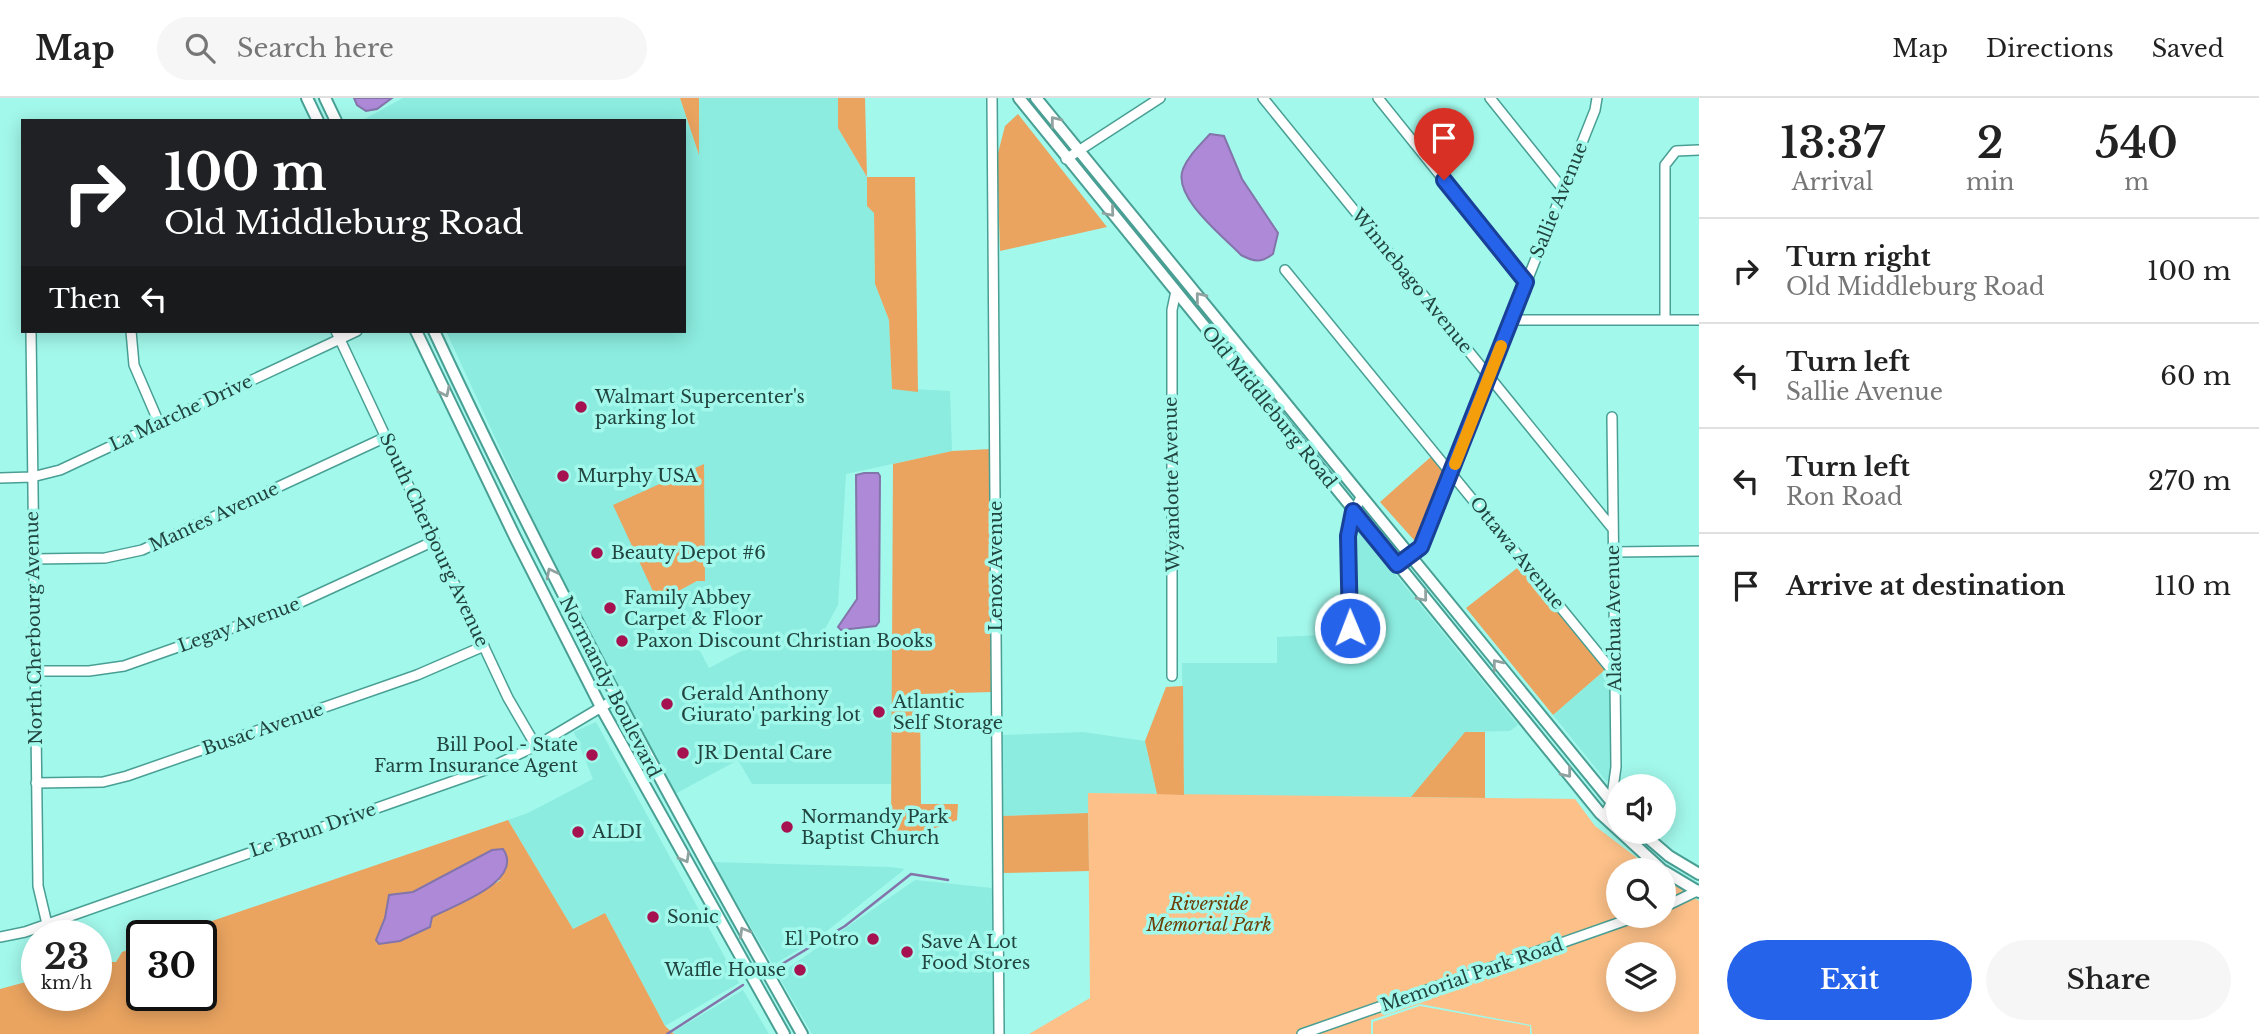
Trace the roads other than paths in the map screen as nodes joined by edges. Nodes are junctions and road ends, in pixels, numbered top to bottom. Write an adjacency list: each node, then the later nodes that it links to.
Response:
1 (307, 98): 12 (main road)
2 (325, 98): 13 (main road)
3 (992, 98): 75 (street, Lenox Avenue)
4 (1019, 98): 16 (main road, Old Middleburg Road)
5 (1036, 98): 14 (main road, Old Middleburg Road, one-way to 5)
6 (1160, 98): 11 (street)
7 (1263, 98): 31 (street, Winnebago Avenue)
8 (1378, 98): 20 (street)
9 (1490, 98): 17 (street)
10 (1597, 98): 17 (street, Sallie Avenue)
11 (1148, 101): 14 (street)
12 (317, 119)
13 (335, 119)
14 (1079, 150): 16 (street); 19 (main road, Old Middleburg Road)
15 (1699, 150): 23 (street)
16 (1066, 159): 21 (main road, Old Middleburg Road, one-way to 21)
17 (1563, 189): 20 (street, Sallie Avenue)
18 (1285, 270): 36 (street, Ottawa Avenue)
19 (1182, 275): 21 (main road); 30 (main road, Old Middleburg Road, one-way to 19)
20 (1526, 282): 22 (street, Sallie Avenue)
21 (1177, 291): 32 (main road, Old Middleburg Road); 52 (street, Wyandotte Avenue)
22 (1511, 320): 23 (street); 31 (street, Sallie Avenue)
23 (1665, 320): 24 (street)
24 (1699, 320)
25 (31, 333): 37 (street, North Cherbourg Avenue)
26 (131, 333): 34 (street)
27 (417, 333): 56 (main road, Normandy Boulevard, one-way to 56)
28 (435, 333): 55 (main road, Normandy Boulevard, one-way to 28)
29 (338, 335): 34 (street, La Marche Drive); 35 (street, South Cherbourg Avenue)
30 (1264, 376): 32 (main road); 39 (main road, Old Middleburg Road)
31 (1490, 376): 36 (street, Sallie Avenue); 41 (street, Winnebago Avenue)
32 (1253, 386): 40 (main road, Old Middleburg Road)
33 (1612, 417): 41 (street, Alachua Avenue)
34 (159, 423): 37 (street, La Marche Drive)
35 (386, 437): 42 (street, South Cherbourg Avenue); 46 (street, Mantes Avenue)
36 (1451, 472): 45 (street, Sallie Avenue); 51 (street, Ottawa Avenue)
37 (32, 477): 38 (street, La Marche Drive); 46 (street, North Cherbourg Avenue)
38 (0, 478)
39 (1360, 496): 40 (street); 45 (main road, Old Middleburg Road)
40 (1353, 511): 47 (main road, Old Middleburg Road); 49 (street)
41 (1614, 529): 44 (street, Alachua Avenue)
42 (434, 541): 48 (street, South Cherbourg Avenue); 50 (street, Legay Avenue)
43 (1699, 551): 44 (street)
44 (1614, 552): 51 (street, Alachua Avenue)
45 (1410, 556): 47 (street, Sallie Avenue); 53 (main road, Old Middleburg Road, one-way to 45)
46 (33, 559): 50 (street, North Cherbourg Avenue)
47 (1397, 565): 54 (main road, Old Middleburg Road, one-way to 54)
48 (484, 646): 57 (street, South Cherbourg Avenue); 59 (street, Busac Avenue)
49 (1350, 651)
50 (34, 671): 59 (street, North Cherbourg Avenue)
51 (1615, 674): 58 (street, Alachua Avenue)
52 (1172, 676)
53 (1517, 687): 54 (main road); 60 (main road, Old Middleburg Road)
54 (1505, 697): 61 (main road, Old Middleburg Road, one-way to 61)
55 (615, 699): 56 (street, Le Brun Drive); 74 (main road, Normandy Boulevard, one-way to 55)
56 (602, 709): 57 (street, Le Brun Drive); 73 (main road, Normandy Boulevard, one-way to 73)
57 (536, 746): 69 (street, Le Brun Drive)
58 (1616, 774)
59 (36, 783): 68 (street, North Cherbourg Avenue)
60 (1606, 796)
61 (1604, 817): 63 (main road, Old Middleburg Road)
62 (1656, 844): 64 (main road)
63 (1649, 858)
64 (1699, 874)
65 (1676, 878): 66 (main road, Old Middleburg Road)
66 (1698, 891): 67 (street)
67 (1676, 901)
68 (46, 920)
69 (58, 920)
70 (1606, 927): 76 (street, Memorial Park Road)
71 (21, 931): 72 (street, Le Brun Drive)
72 (0, 937)
73 (784, 1034)
74 (802, 1034)
75 (999, 1034)
76 (1302, 1034)

